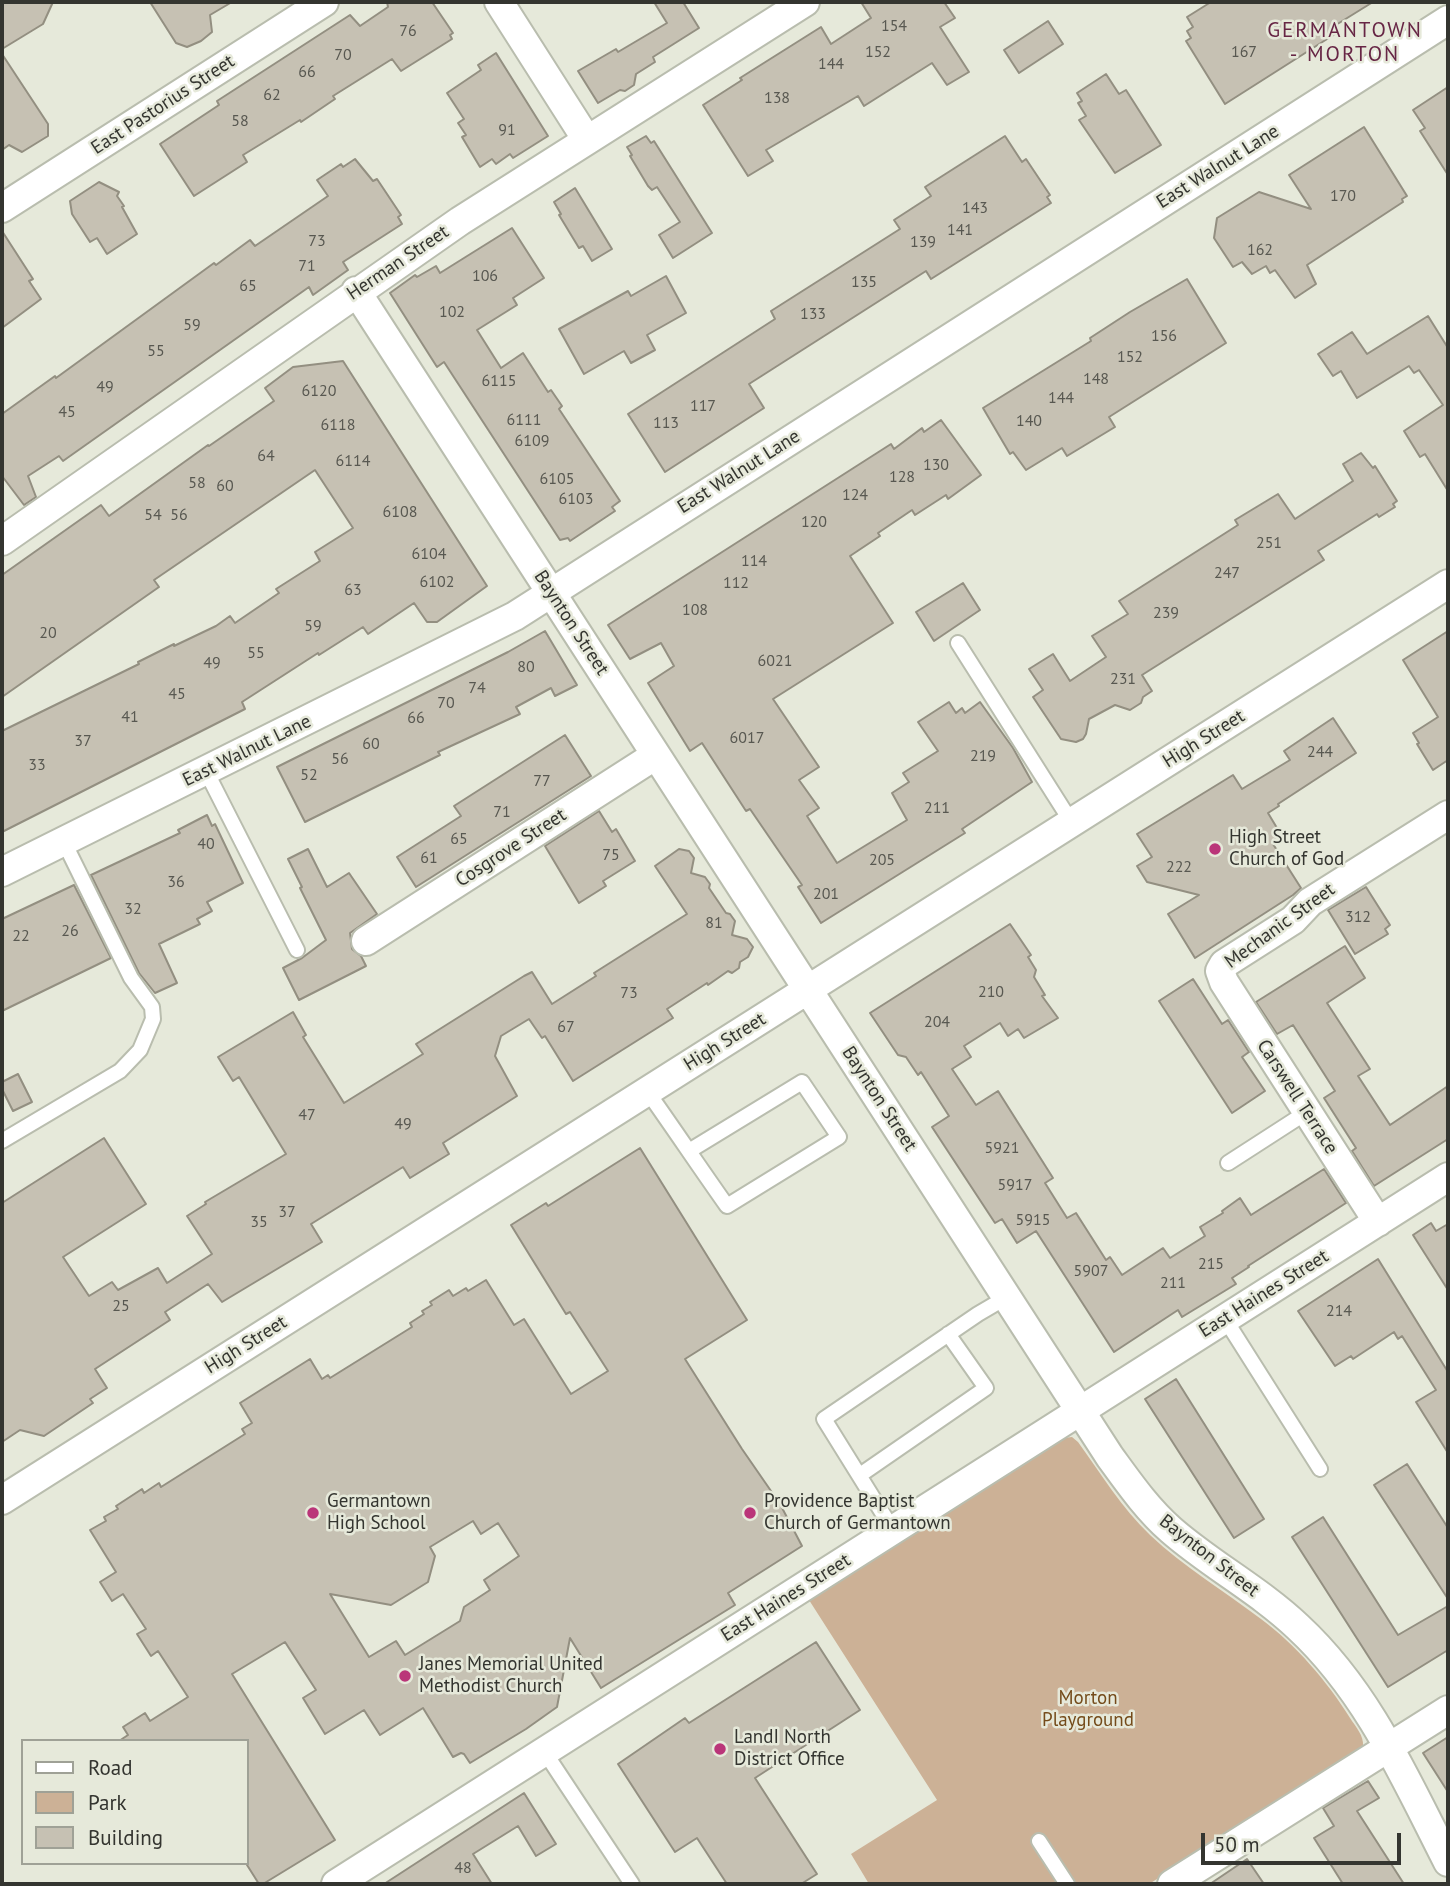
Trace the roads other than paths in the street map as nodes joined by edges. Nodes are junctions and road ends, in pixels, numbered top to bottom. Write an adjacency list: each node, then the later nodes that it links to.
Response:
1 (324, 2): 6 (street, East Pastorius Street)
2 (499, 2): 5 (street)
3 (805, 2): 5 (street, Herman Street)
4 (1448, 20): 10 (street, East Walnut Lane)
5 (587, 140): 7 (street, Herman Street)
6 (2, 208)
7 (356, 291): 8 (street, Herman Street); 10 (street, Baynton Street)
8 (2, 541)
9 (1448, 584): 15 (street, High Street)
10 (551, 592): 12 (street, Baynton Street); 13 (street, East Walnut Lane)
11 (958, 643): 15 (lane)
12 (656, 755): 18 (street, Cosgrove Street); 21 (street, Baynton Street)
13 (206, 771): 16 (street, East Walnut Lane); 19 (lane)
14 (1448, 815): 20 (street, Mechanic Street)
15 (1072, 822): 21 (street, High Street)
16 (64, 842): 17 (street, East Walnut Lane); 24 (lane)
17 (2, 872)
18 (366, 940)
19 (297, 950)
20 (1220, 971): 23 (street, Carswell Terrace)
21 (808, 989): 22 (street, High Street); 29 (street, Baynton Street)
22 (647, 1091): 25 (lane); 35 (street, High Street)
23 (1307, 1112): 26 (lane); 28 (street, Carswell Terrace)
24 (2, 1141)
25 (689, 1151): 25 (lane)
26 (1228, 1163)
27 (1448, 1177): 28 (street, East Haines Street)
28 (1378, 1222): 30 (street, East Haines Street)
29 (1007, 1297): 31 (lane); 32 (street, Baynton Street)
30 (1225, 1319): 32 (street, East Haines Street); 33 (lane)
31 (948, 1334): 34 (lane); 34 (lane)
32 (1082, 1410): 36 (street, East Haines Street); 38 (street, Baynton Street)
33 (1320, 1469)
34 (860, 1475): 36 (lane)
35 (2, 1500)
36 (893, 1530): 39 (street, East Haines Street)
37 (1448, 1710): 38 (street)
38 (1389, 1747): 41 (street, Baynton Street); 45 (street)
39 (544, 1751): 42 (street, East Haines Street); 43 (lane)
40 (1039, 1841): 44 (lane)
41 (1448, 1862)
42 (336, 1884)
43 (632, 1884)
44 (1067, 1884)
45 (1172, 1884)

